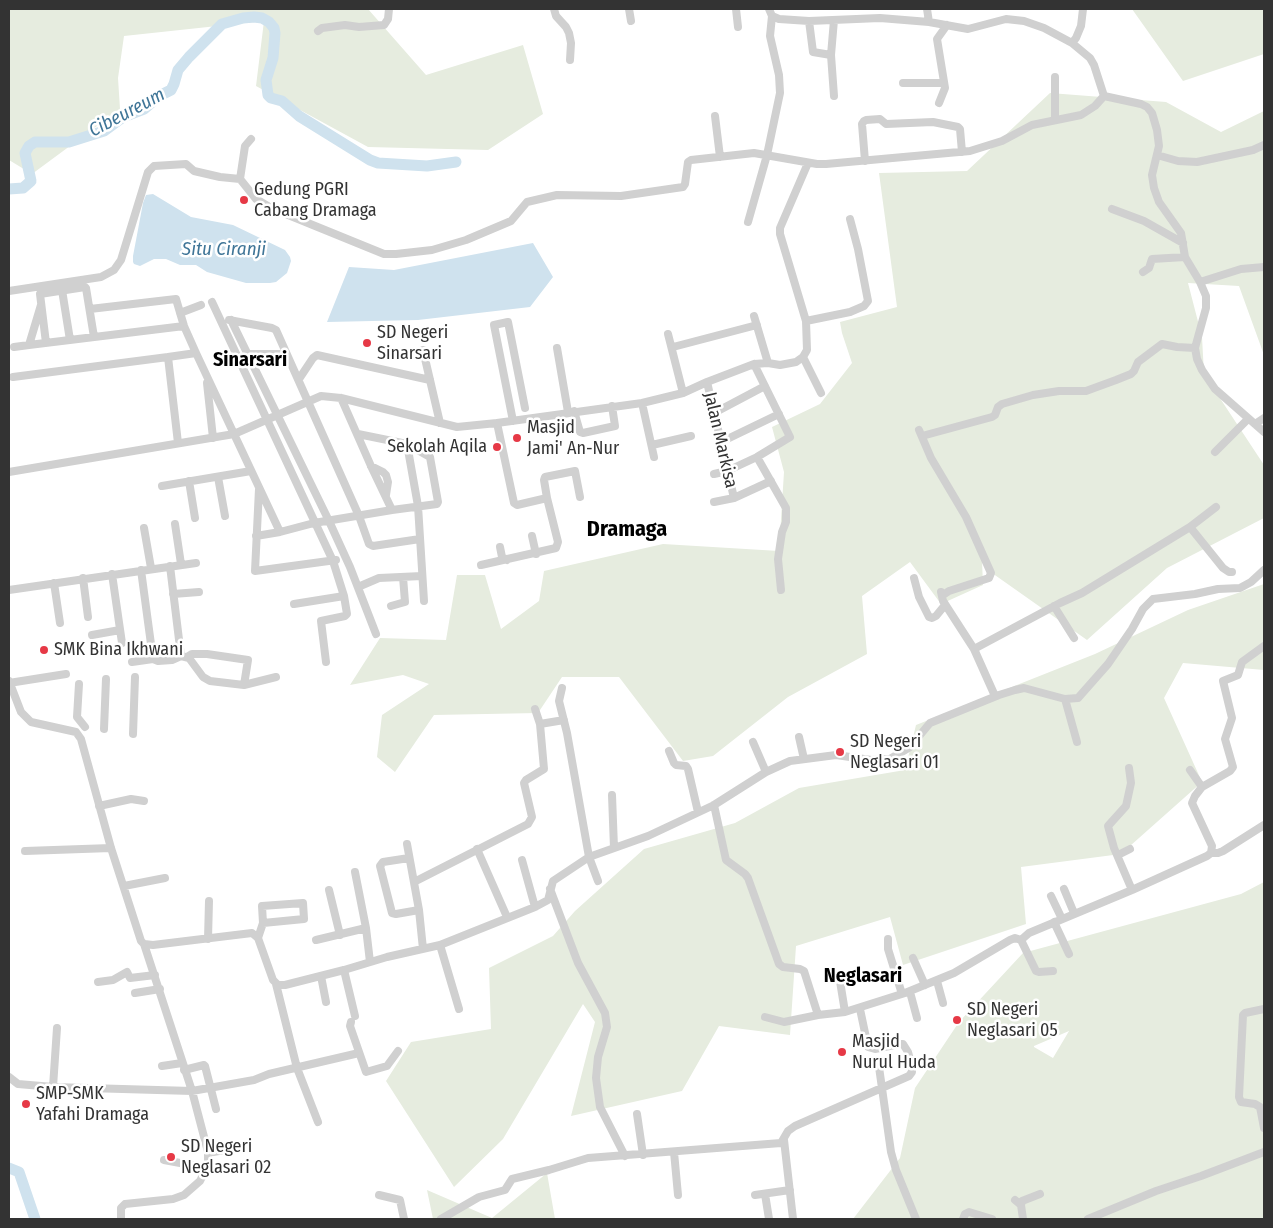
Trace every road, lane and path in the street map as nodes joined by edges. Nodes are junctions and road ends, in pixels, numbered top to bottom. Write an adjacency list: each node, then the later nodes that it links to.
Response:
1 (389, 9): 14 (street)
2 (554, 9): 17 (street)
3 (629, 9): 9 (street)
4 (736, 9): 13 (street)
5 (927, 9): 11 (street)
6 (1083, 9): 15 (street)
7 (770, 12): 10 (street); 30 (street)
8 (834, 20): 10 (street); 11 (street); 16 (street)
9 (631, 21)
10 (809, 21): 16 (street)
11 (929, 22): 12 (street)
12 (947, 25): 15 (street); 20 (street)
13 (738, 28)
14 (318, 31)
15 (1072, 43): 22 (street)
16 (831, 55): 21 (street)
17 (570, 60)
18 (1055, 77): 25 (street)
19 (903, 83): 20 (street)
20 (944, 83): 23 (street)
21 (834, 96)
22 (1104, 96): 25 (street); 29 (street)
23 (940, 103)
24 (715, 116): 31 (street)
25 (1054, 119): 28 (street)
26 (251, 139): 34 (street)
27 (1264, 145): 29 (street)
28 (962, 152): 32 (street); 32 (street)
29 (1157, 154): 38 (street)
30 (767, 155): 31 (street); 33 (street); 37 (street)
31 (720, 157): 34 (street)
32 (865, 161): 33 (street)
33 (808, 162): 53 (street)
34 (240, 179): 44 (street)
35 (1112, 209): 38 (street)
36 (850, 219): 53 (street)
37 (748, 222)
38 (1183, 243): 39 (street)
39 (1185, 257): 41 (street); 42 (street)
40 (1264, 267): 42 (street)
41 (1143, 272)
42 (1200, 282): 64 (street)
43 (62, 290): 46 (street); 48 (street); 58 (street)
44 (9, 291)
45 (212, 302): 51 (street)
46 (41, 305): 59 (street); 60 (street)
47 (201, 305): 49 (street)
48 (90, 309): 49 (street); 57 (street)
49 (180, 313): 55 (street)
50 (754, 316): 54 (street)
51 (220, 317): 52 (street); 91 (street)
52 (231, 320): 67 (street); 68 (street)
53 (806, 321): 70 (street)
54 (757, 325): 61 (street); 71 (street)
55 (184, 326): 57 (street); 66 (street)
56 (668, 334): 61 (street)
57 (94, 337): 58 (street)
58 (70, 340): 59 (street)
59 (46, 342): 60 (street)
60 (29, 345): 62 (street)
61 (673, 347): 79 (street)
62 (14, 348)
63 (557, 348): 86 (street)
64 (1195, 348): 93 (street); 163 (street)
65 (423, 350): 76 (street)
66 (196, 352): 69 (street); 74 (street)
67 (248, 354): 68 (street); 89 (street)
68 (286, 354): 75 (street)
69 (168, 357): 73 (street); 102 (street)
70 (803, 358): 71 (street); 80 (street)
71 (768, 362): 72 (street)
72 (754, 364): 77 (street); 78 (street)
73 (13, 377)
74 (207, 377): 97 (street); 100 (street)
75 (299, 379): 76 (street); 82 (street)
76 (430, 380): 94 (street)
77 (707, 382): 79 (street); 87 (street, Jalan Markisa)
78 (765, 386): 87 (street); 88 (street)
79 (683, 392): 83 (street)
80 (821, 392)
81 (341, 398): 82 (street); 94 (street); 98 (street)
82 (307, 402): 89 (street); 125 (street)
83 (642, 403): 84 (street); 104 (street)
84 (612, 406): 86 (street); 86 (street)
85 (525, 408): 92 (street)
86 (571, 412): 92 (street)
87 (714, 413): 101 (street, Jalan Markisa)
88 (779, 414): 101 (street); 106 (street)
89 (278, 415): 91 (street); 127 (street)
90 (1264, 418): 93 (street)
91 (267, 421): 97 (street); 128 (street)
92 (513, 421): 95 (street)
93 (1251, 421): 96 (street); 105 (street)
94 (440, 423): 95 (street)
95 (497, 423): 118 (street)
96 (1264, 432)
97 (234, 434): 100 (street); 108 (street)
98 (358, 434): 103 (street); 123 (street)
99 (691, 436): 104 (street)
100 (213, 438): 102 (street)
101 (721, 442): 109 (street, Jalan Markisa)
102 (178, 444): 110 (street)
103 (407, 444): 121 (street); 121 (street)
104 (652, 445): 107 (street)
105 (1216, 452)
106 (757, 456): 109 (street); 113 (street)
107 (654, 457)
108 (251, 471): 112 (street); 116 (street)
109 (727, 471): 111 (street); 119 (street, Jalan Markisa)
110 (9, 472)
111 (714, 474)
112 (218, 476): 114 (street); 124 (street)
113 (771, 480): 119 (street); 157 (street)
114 (189, 481): 115 (street); 126 (street)
115 (162, 486)
116 (259, 488): 132 (street); 133 (street)
117 (580, 497): 118 (street)
118 (547, 498): 137 (street)
119 (734, 498): 120 (street)
120 (714, 502)
121 (418, 506): 123 (street); 135 (street)
122 (1216, 508): 130 (street)
123 (392, 510): 125 (street)
124 (224, 516)
125 (359, 516): 127 (street); 135 (street)
126 (195, 518)
127 (329, 521): 128 (street); 138 (street)
128 (314, 523): 132 (street); 140 (street)
129 (175, 524): 142 (street)
130 (1190, 527): 148 (street); 165 (street)
131 (144, 528): 145 (street)
132 (280, 532): 133 (street)
133 (256, 536): 140 (street)
134 (532, 536): 137 (street)
135 (420, 539): 150 (street)
136 (500, 547): 139 (street)
137 (536, 554): 139 (street)
138 (345, 556): 140 (street); 155 (street)
139 (507, 560): 143 (street)
140 (333, 561): 160 (street)
141 (196, 563): 142 (street)
142 (181, 564): 144 (street)
143 (481, 565)
144 (170, 566): 145 (street); 159 (street)
145 (151, 568): 146 (street)
146 (141, 570): 149 (street); 176 (street)
147 (1264, 570): 188 (street)
148 (1232, 572)
149 (112, 574): 152 (street); 168 (street)
150 (422, 576): 151 (street); 161 (street)
151 (403, 577): 155 (street); 164 (street)
152 (83, 578): 154 (street); 166 (street)
153 (914, 578): 163 (street)
154 (54, 583): 156 (street); 167 (street)
155 (358, 587): 169 (street)
156 (9, 590)
157 (781, 590)
158 (199, 592): 159 (street)
159 (173, 594): 175 (street)
160 (344, 596): 162 (street); 178 (street)
161 (424, 602)
162 (294, 604)
163 (945, 605): 174 (street)
164 (391, 606)
165 (1054, 606): 171 (street); 174 (street)
166 (88, 617)
167 (60, 623)
168 (120, 630): 170 (street); 172 (street)
169 (376, 634)
170 (92, 635)
171 (1074, 638)
172 (122, 643)
173 (1264, 646): 203 (street)
174 (974, 649): 187 (street)
175 (184, 656): 176 (street); 185 (street); 185 (street)
176 (152, 659): 177 (street)
177 (132, 662)
178 (326, 662)
179 (66, 674): 183 (street)
180 (276, 676): 185 (street)
181 (135, 677): 194 (street)
182 (106, 679): 193 (street)
183 (9, 682): 207 (street)
184 (79, 684): 192 (street)
185 (244, 685)
186 (562, 688): 190 (street)
187 (995, 696): 188 (street); 199 (street)
188 (1065, 699): 197 (street)
189 (535, 709): 191 (street)
190 (564, 720): 191 (street); 218 (street)
191 (540, 724): 213 (street)
192 (85, 727)
193 (104, 729)
194 (134, 734)
195 (799, 737): 199 (street)
196 (753, 742): 202 (street)
197 (1077, 742)
198 (669, 751): 208 (street)
199 (804, 759): 202 (street)
200 (1129, 768): 217 (street)
201 (1190, 770): 203 (street)
202 (766, 772): 206 (street)
203 (1202, 787): 216 (street)
204 (612, 795): 212 (street)
205 (144, 801): 207 (street)
206 (714, 805): 208 (street); 272 (street)
207 (99, 806): 211 (street)
208 (698, 812): 212 (street)
209 (1264, 825): 216 (street)
210 (407, 844): 219 (street)
211 (111, 848): 215 (street); 225 (street)
212 (614, 848): 218 (street)
213 (478, 849): 224 (street); 237 (street)
214 (1130, 849): 217 (street)
215 (25, 851)
216 (1210, 853): 229 (street)
217 (1118, 856): 229 (street)
218 (589, 857): 223 (street); 228 (street)
219 (409, 858): 224 (street); 235 (street)
220 (522, 860): 233 (street)
221 (355, 872): 241 (street)
222 (165, 878): 225 (street)
223 (598, 881)
224 (414, 882): 235 (street)
225 (124, 886): 248 (street)
226 (1064, 889): 236 (street)
227 (329, 890): 242 (street)
228 (550, 890): 233 (street); 297 (street)
229 (1132, 890): 234 (street)
230 (1051, 896): 238 (street)
231 (1084, 899): 234 (street)
232 (208, 901): 244 (street)
233 (535, 907): 237 (street)
234 (1087, 908): 236 (street)
235 (418, 910): 250 (street)
236 (1074, 913): 238 (street)
237 (507, 917): 249 (street)
238 (1062, 919): 240 (street)
239 (263, 922): 239 (street); 243 (street)
240 (1054, 922): 247 (street); 251 (street)
241 (366, 928): 242 (street); 253 (street)
242 (340, 935): 246 (street)
243 (258, 938): 244 (street); 261 (street)
244 (208, 939): 248 (street)
245 (888, 939): 265 (street)
246 (316, 940)
247 (1021, 940): 255 (street); 259 (street)
248 (144, 944): 256 (street)
249 (440, 945): 250 (street); 268 (street)
250 (423, 949): 253 (street)
251 (1069, 954)
252 (913, 958): 262 (street)
253 (370, 962): 254 (street)
254 (344, 970): 258 (street); 277 (street)
255 (1053, 971)
256 (155, 975): 260 (street); 263 (street)
257 (839, 975): 271 (street)
258 (321, 976): 261 (street); 266 (street)
259 (937, 981): 262 (street); 267 (street)
260 (98, 982)
261 (276, 984): 281 (street)
262 (925, 985): 265 (street)
263 (160, 989): 264 (street); 279 (street)
264 (135, 993)
265 (906, 993): 269 (street); 274 (street)
266 (326, 1002)
267 (943, 1003)
268 (459, 1009)
269 (860, 1009): 271 (street); 284 (street)
270 (1264, 1009): 290 (street)
271 (845, 1012): 272 (street)
272 (818, 1015): 273 (street)
273 (765, 1017)
274 (917, 1018)
275 (57, 1028): 283 (street)
276 (398, 1051): 277 (street)
277 (359, 1053): 281 (street)
278 (162, 1066): 279 (street)
279 (183, 1066): 285 (street); 286 (street)
280 (879, 1067): 284 (street)
281 (297, 1068): 285 (street); 289 (street)
282 (9, 1077): 283 (street)
283 (53, 1087): 286 (street)
284 (882, 1087): 291 (street); 311 (street)
285 (210, 1088): 286 (street); 287 (street)
286 (192, 1091): 293 (street)
287 (216, 1109)
288 (637, 1114): 296 (street)
289 (318, 1122)
290 (1264, 1128)
291 (784, 1140): 294 (street); 300 (street)
292 (224, 1150): 293 (street)
293 (208, 1152): 299 (street)
294 (674, 1152): 296 (street); 304 (street)
295 (1264, 1152): 315 (street)
296 (643, 1155): 297 (street)
297 (625, 1156): 308 (street)
298 (164, 1160): 299 (street)
299 (207, 1168): 306 (street)
300 (790, 1190): 301 (street); 310 (street)
301 (765, 1194): 305 (street); 309 (street)
302 (1040, 1194): 314 (street)
303 (379, 1195): 307 (street)
304 (678, 1195)
305 (755, 1195)
306 (121, 1219)
307 (404, 1219)
308 (441, 1219)
309 (769, 1219)
310 (793, 1219)
311 (916, 1219)
312 (963, 1219): 313 (street)
313 (992, 1219)
314 (1023, 1219)
315 (1088, 1219)

